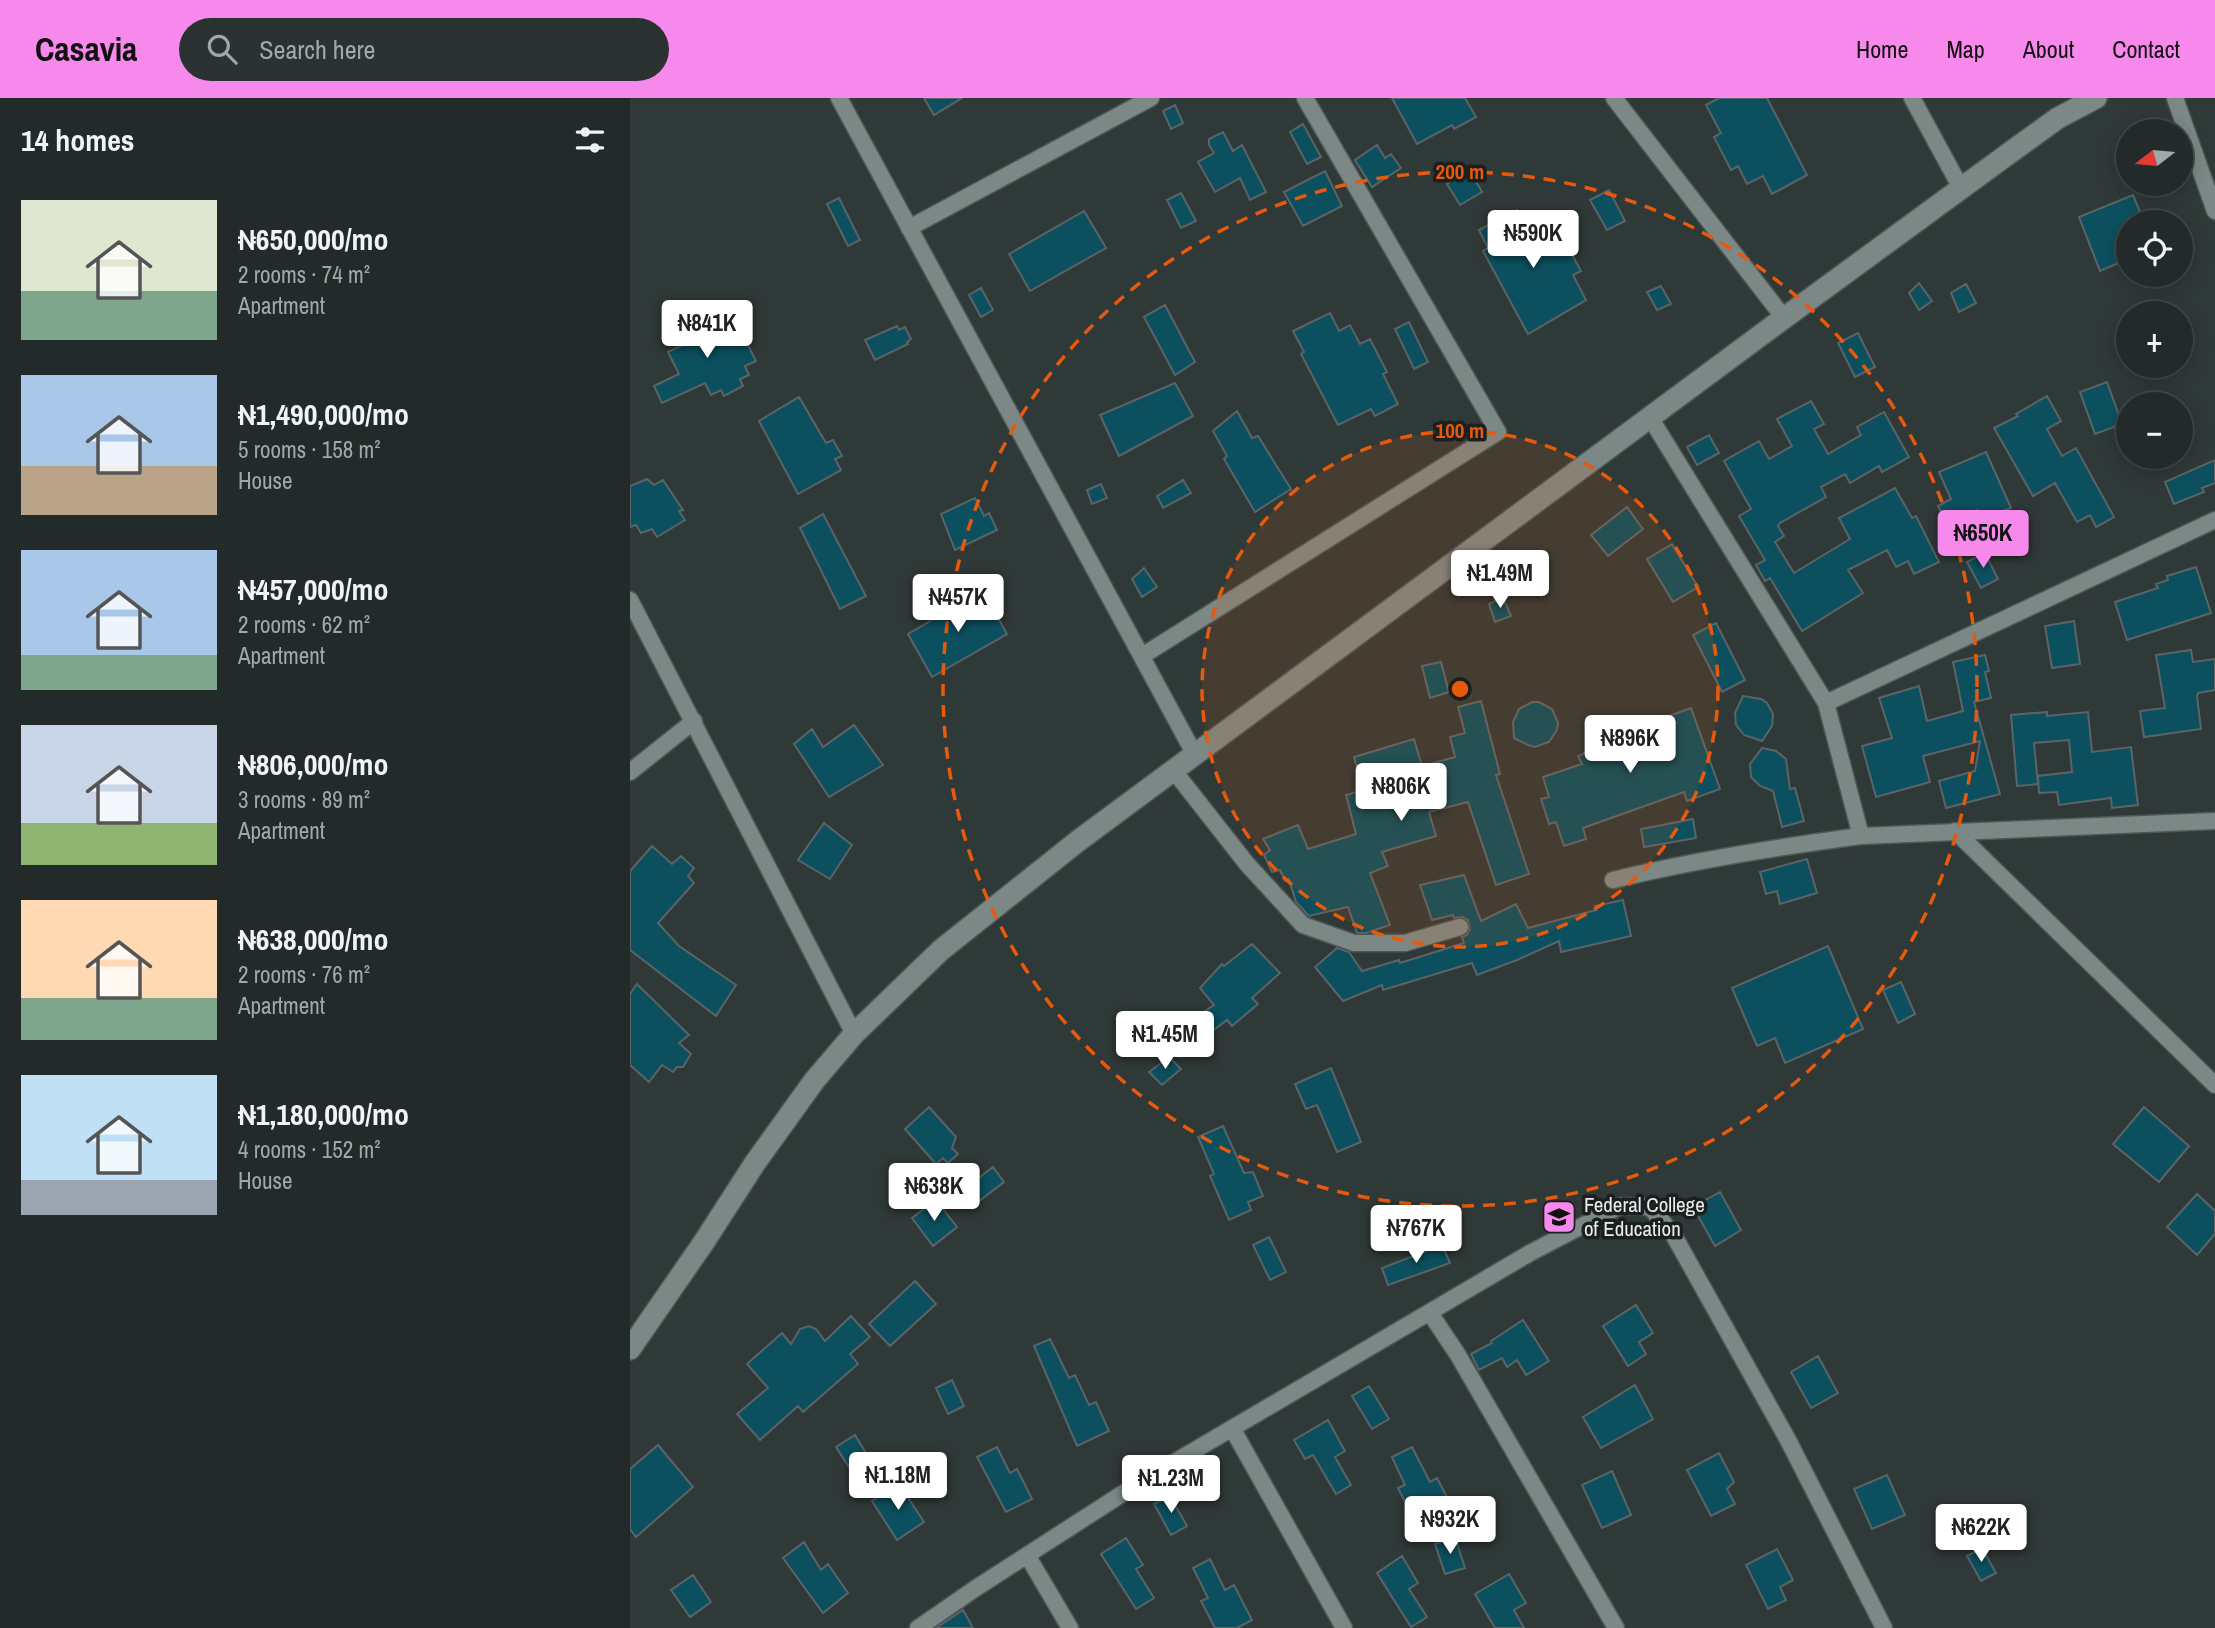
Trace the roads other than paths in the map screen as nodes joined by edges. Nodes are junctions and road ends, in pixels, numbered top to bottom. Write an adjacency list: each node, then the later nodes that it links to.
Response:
1 (839, 98): 10 (street)
2 (1151, 98): 10 (street)
3 (1305, 98): 15 (street)
4 (1614, 98): 11 (street)
5 (1912, 98): 8 (street)
6 (2096, 98): 8 (main road)
7 (2175, 98): 9 (street)
8 (1961, 188): 11 (main road)
9 (2215, 211)
10 (909, 228): 15 (street)
11 (1784, 318): 12 (main road)
12 (1651, 419): 16 (street); 18 (main road)
13 (2215, 520): 16 (street)
14 (630, 600): 17 (street)
15 (1142, 656): 18 (street)
16 (1826, 703): 23 (street)
17 (694, 721): 20 (street); 26 (street)
18 (1195, 755): 19 (main road)
19 (1174, 771): 25 (street); 26 (main road)
20 (630, 772)
21 (2215, 821): 22 (street)
22 (1955, 831): 23 (street); 27 (street)
23 (1861, 836): 24 (street)
24 (1613, 880)
25 (1460, 927)
26 (855, 1034): 29 (main road)
27 (2215, 1085)
28 (1430, 1313): 30 (street); 35 (street); 36 (street)
29 (630, 1349)
30 (1232, 1428): 31 (street); 34 (street)
31 (1027, 1555): 32 (street); 33 (street)
32 (918, 1628)
33 (1070, 1628)
34 (1344, 1628)
35 (1616, 1628)
36 (1884, 1628)

